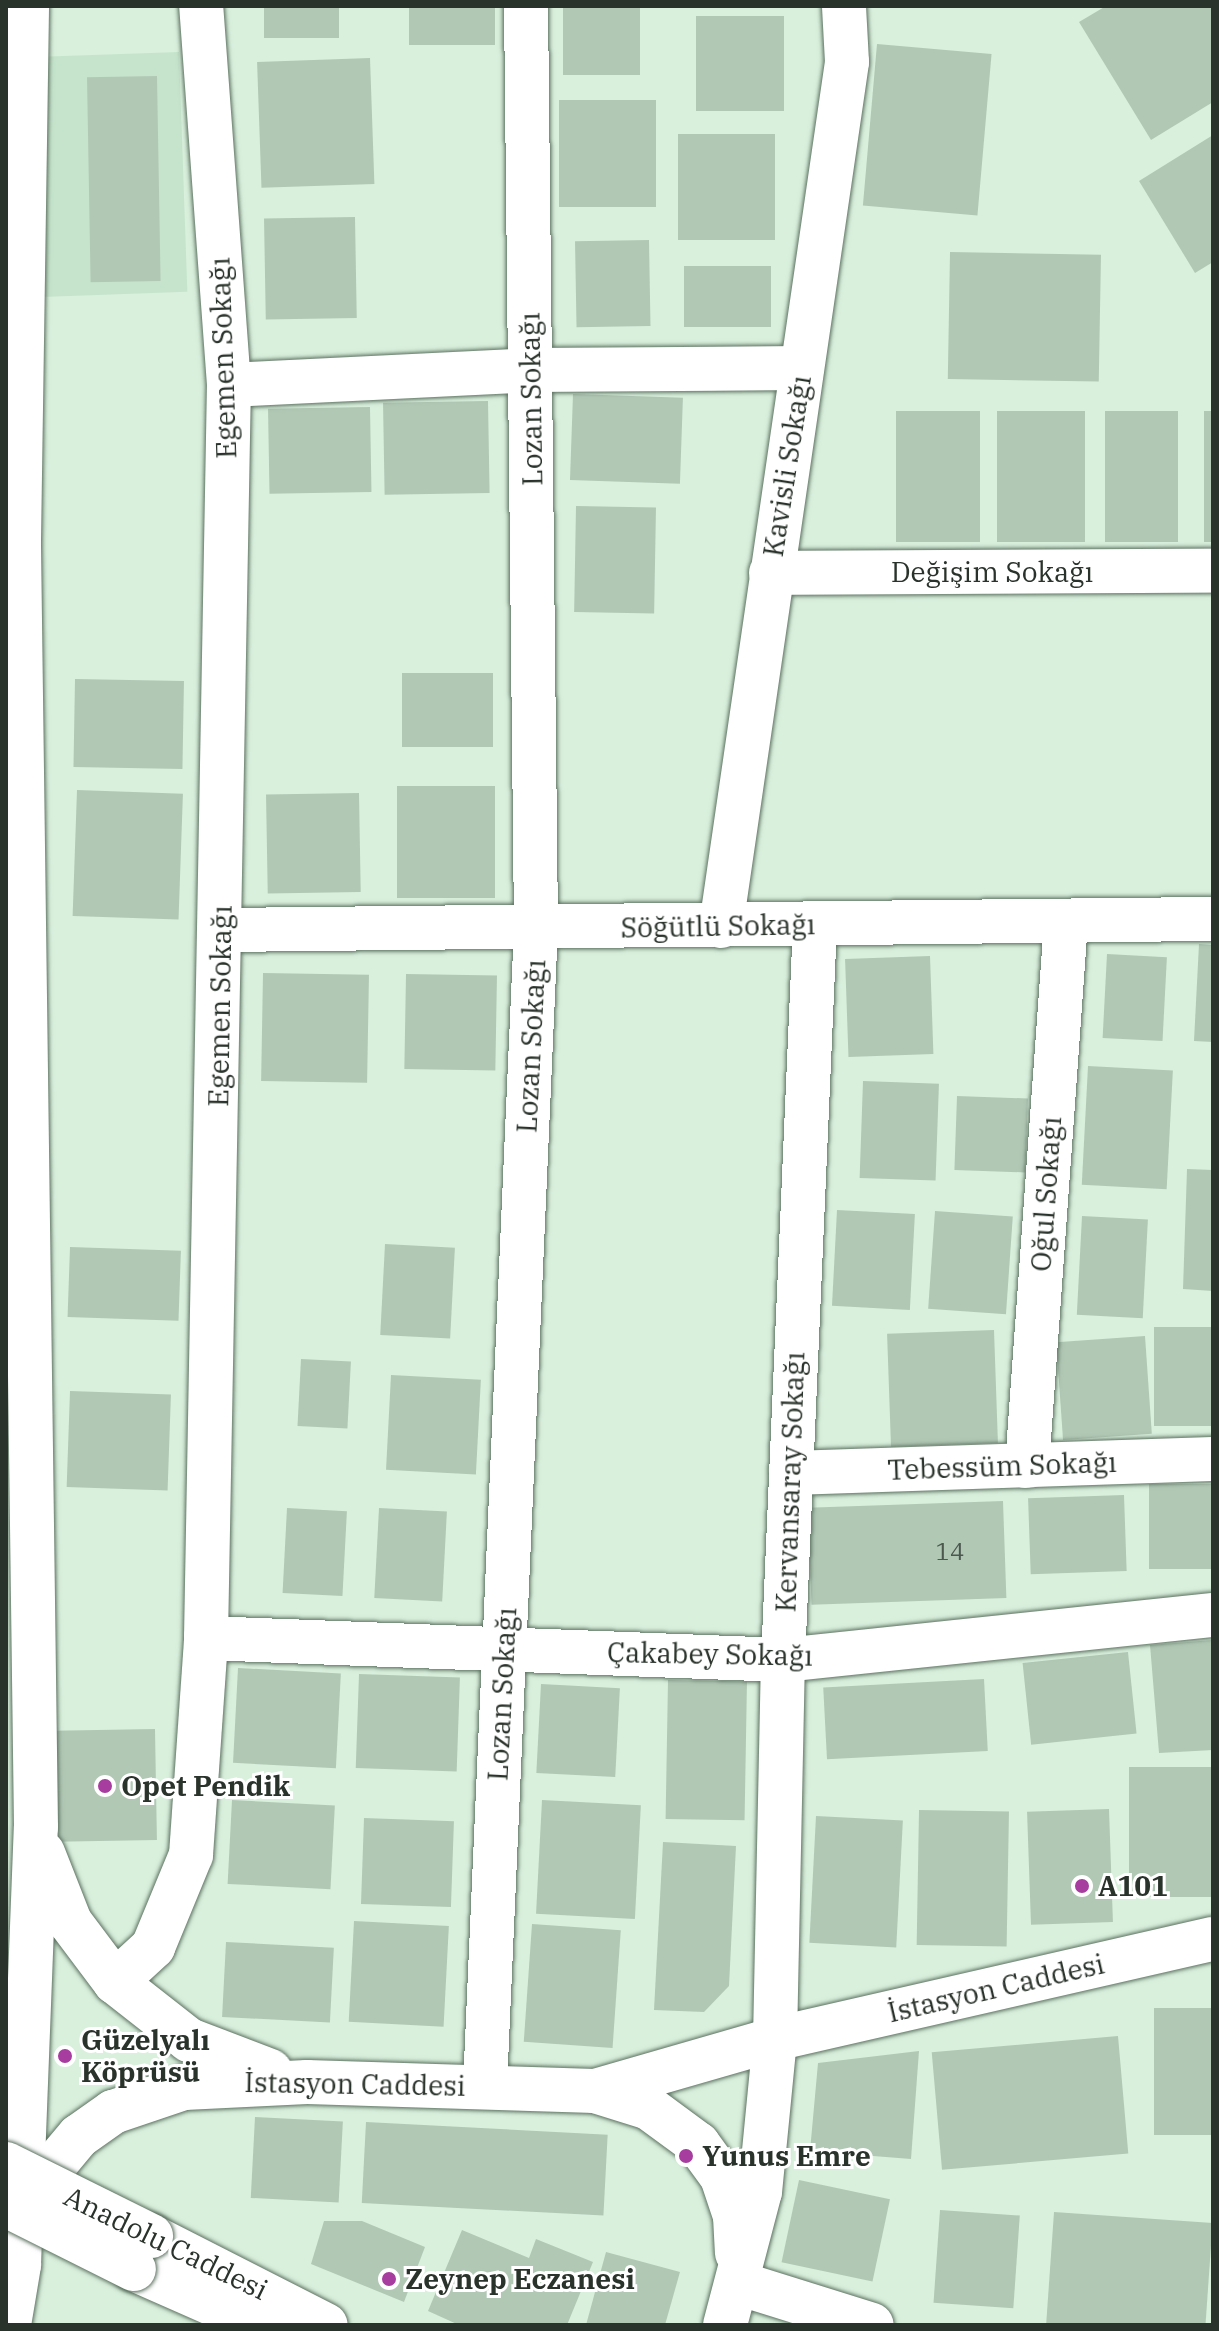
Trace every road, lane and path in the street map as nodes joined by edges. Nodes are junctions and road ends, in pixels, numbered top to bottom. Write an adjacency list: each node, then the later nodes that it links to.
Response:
1 (27, 6): 23 (main road)
2 (201, 6): 7 (main road, Egemen Sokağı)
3 (526, 6): 6 (main road, Lozan Sokağı)
4 (844, 6): 5 (main road, Kavisli Sokağı)
5 (802, 368): 6 (main road); 9 (main road, Kavisli Sokağı)
6 (531, 370): 7 (main road); 14 (main road, Lozan Sokağı)
7 (229, 385): 15 (main road, Egemen Sokağı)
8 (1213, 571): 9 (main road, Değişim Sokağı)
9 (771, 573): 13 (main road, Kavisli Sokağı)
10 (1213, 919): 11 (main road, Söğütlü Sokağı)
11 (1066, 922): 12 (main road, Söğütlü Sokağı); 17 (main road, Oğul Sokağı)
12 (815, 925): 13 (main road, Söğütlü Sokağı); 18 (main road, Kervansaray Sokağı)
13 (721, 926): 14 (main road, Söğütlü Sokağı)
14 (536, 927): 15 (main road, Söğütlü Sokağı); 21 (main road, Lozan Sokağı)
15 (222, 930): 20 (main road, Egemen Sokağı)
16 (1213, 1459): 17 (main road, Tebessüm Sokağı)
17 (1027, 1466): 18 (main road, Tebessüm Sokağı)
18 (791, 1473): 22 (main road, Kervansaray Sokağı)
19 (1213, 1615): 22 (main road, Çakabey Sokağı)
20 (206, 1638): 21 (main road, Çakabey Sokağı); 25 (main road, Egemen Sokağı)
21 (504, 1649): 22 (main road, Çakabey Sokağı); 28 (main road, Lozan Sokağı)
22 (783, 1660): 26 (main road, Kervansaray Sokağı)
23 (36, 1827): 25 (main road); 33 (main road)
24 (1213, 1939): 26 (main road, İstasyon Caddesi)
25 (115, 1982): 27 (main road)
26 (775, 2039): 29 (main road, İstasyon Caddesi); 34 (main road, Kervansaray Sokağı)
27 (307, 2082): 28 (main road, İstasyon Caddesi); 33 (main road, İstasyon Caddesi)
28 (485, 2086): 29 (main road, İstasyon Caddesi)
29 (595, 2091): 34 (main road, İstasyon Caddesi)
30 (6, 2164): 32 (main road, Anadolu Caddesi, bridge)
31 (6, 2205): 32 (main road, Anadolu Caddesi, bridge)
32 (143, 2253): 36 (main road, Anadolu Caddesi); 37 (main road, Anadolu Caddesi)
33 (19, 2265): 35 (main road)
34 (738, 2283): 38 (main road, Kervansaray Sokağı); 39 (main road)
35 (9, 2325)
36 (261, 2325)
37 (326, 2325)
38 (725, 2325)
39 (872, 2325)

